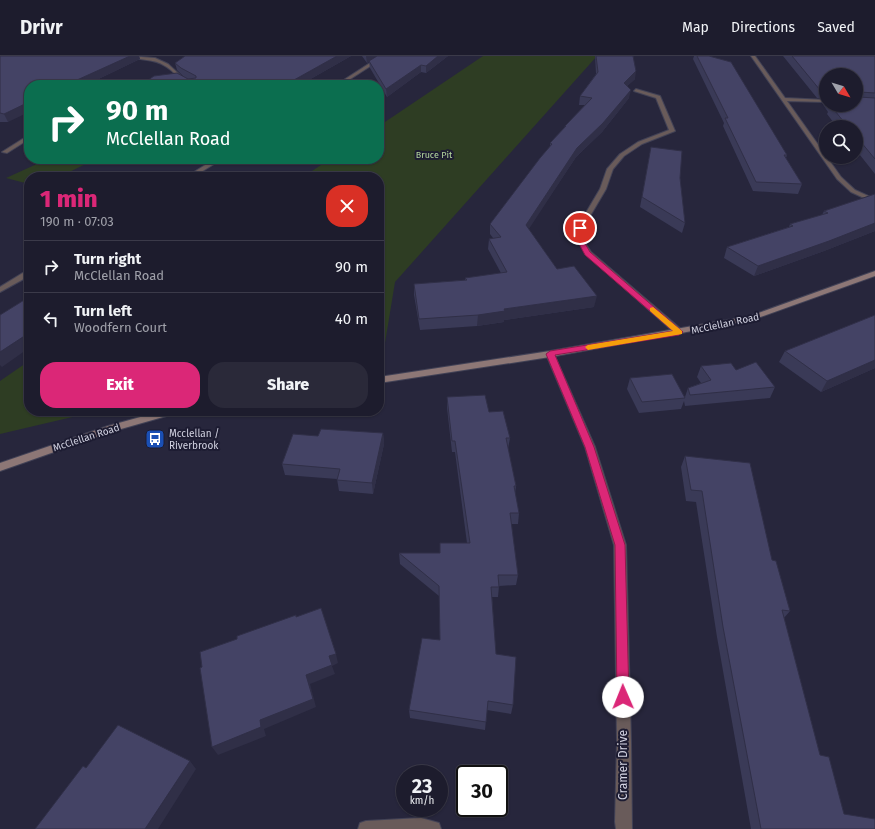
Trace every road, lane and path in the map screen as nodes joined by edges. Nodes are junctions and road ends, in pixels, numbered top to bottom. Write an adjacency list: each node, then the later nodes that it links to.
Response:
1 (130, 56): 5 (street)
2 (378, 56): 3 (street)
3 (384, 56): 8 (street)
4 (753, 56): 10 (street)
5 (180, 78): 6 (street); 7 (street)
6 (173, 79)
7 (184, 80)
8 (346, 80)
9 (636, 90): 20 (street)
10 (784, 99): 11 (street); 16 (street)
11 (819, 101)
12 (24, 140): 13 (street)
13 (5, 152)
14 (211, 164): 15 (street)
15 (197, 172)
16 (875, 201)
17 (875, 273): 20 (street, McClellan Road)
18 (24, 275): 19 (street)
19 (0, 290)
20 (679, 332): 21 (street, McClellan Road)
21 (550, 354): 22 (street, McClellan Road); 27 (street, Cramer Drive)
22 (384, 379)
23 (155, 416): 24 (street, McClellan Road)
24 (0, 467)
25 (366, 829): 26 (street)
26 (433, 829)
27 (624, 829)

